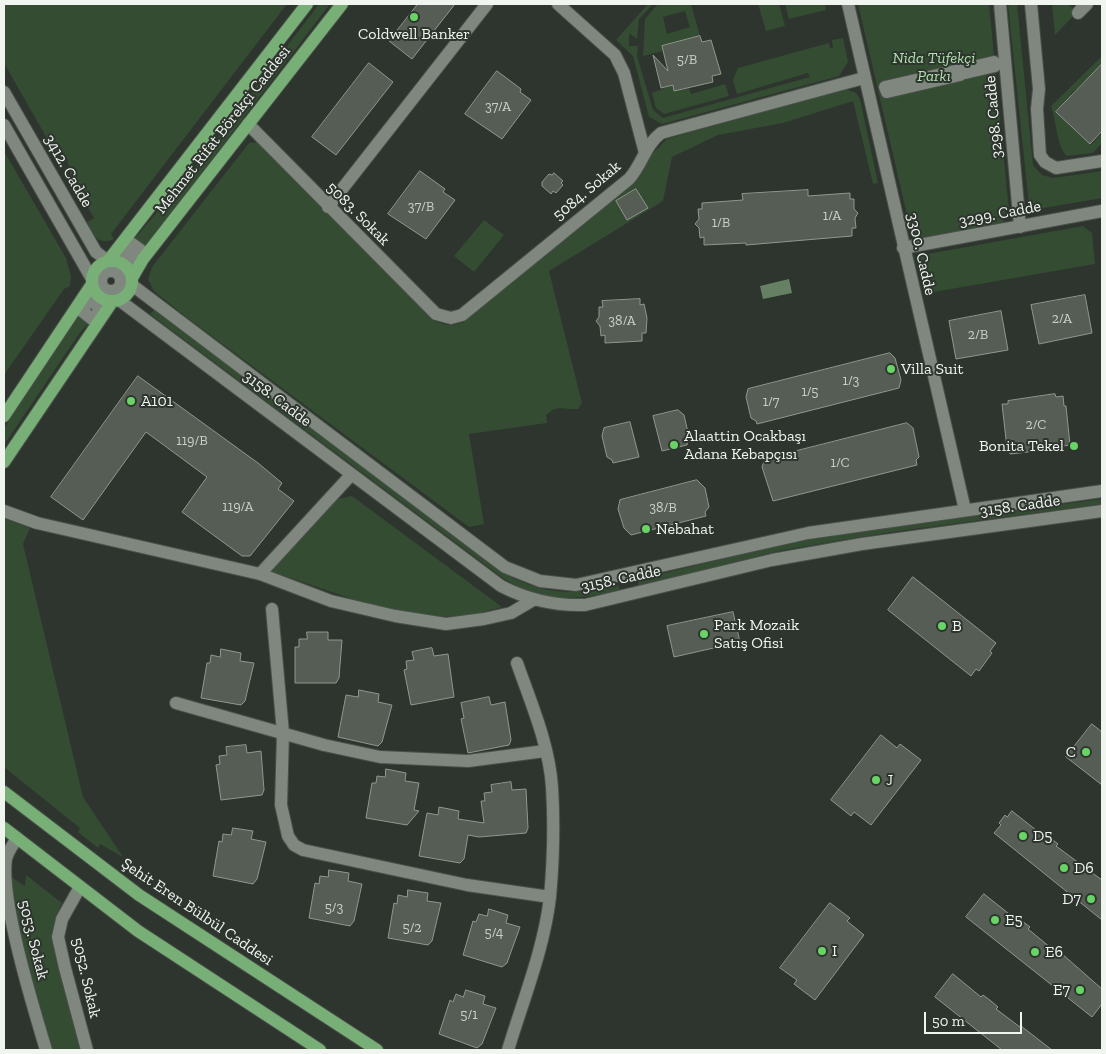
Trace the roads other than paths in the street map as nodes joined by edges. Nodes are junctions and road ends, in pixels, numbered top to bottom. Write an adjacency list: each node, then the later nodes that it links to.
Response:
1 (307, 4): 19 (main road, Mehmet Rifat Börekçi Caddesi)
2 (342, 4): 11 (main road, Mehmet Rifat Börekçi Caddesi)
3 (487, 4): 15 (street)
4 (558, 4): 13 (street)
5 (848, 4): 8 (street, 3300. Cadde)
6 (1000, 4): 17 (street, 3298. Cadde)
7 (1031, 4): 14 (street)
8 (864, 78): 13 (street, 5084. Sokak); 18 (street, 3300. Cadde)
9 (882, 91): 9 (street)
10 (4, 92): 19 (street, 3412. Cadde)
11 (248, 124): 15 (street, 5083. Sokak); 21 (main road, Mehmet Rifat Börekçi Caddesi)
12 (4, 125): 20 (street, 3412. Cadde)
13 (645, 153): 23 (street, 5084. Sokak)
14 (1102, 161)
15 (328, 207): 23 (street, 5083. Sokak)
16 (1102, 211): 17 (street, 3299. Cadde)
17 (1020, 227): 18 (street, 3299. Cadde)
18 (904, 248): 28 (street, 3300. Cadde)
19 (108, 261): 20 (main road); 21 (main road)
20 (95, 282): 22 (main road); 24 (main road)
21 (133, 286): 22 (main road); 32 (street, 3158. Cadde)
22 (116, 301): 25 (main road); 26 (street, 3158. Cadde)
23 (451, 318)
24 (4, 416)
25 (4, 462)
26 (351, 475): 31 (street); 34 (street, 3158. Cadde)
27 (1102, 491): 28 (street, 3158. Cadde)
28 (965, 510): 32 (street, 3158. Cadde)
29 (1102, 511): 33 (street, 3158. Cadde)
30 (4, 512): 31 (street)
31 (260, 574): 34 (street)
32 (626, 574): 33 (street)
33 (631, 595): 34 (street, 3158. Cadde)
34 (533, 600)
35 (272, 609): 38 (street)
36 (517, 663): 39 (street)
37 (176, 703): 38 (street)
38 (283, 733): 39 (street); 44 (street)
39 (545, 751): 44 (street)
40 (4, 792): 49 (main road, Şehit Eren Bülbül Caddesi)
41 (4, 828): 42 (main road)
42 (17, 838): 43 (main road); 46 (street, 5053. Sokak)
43 (80, 887): 45 (main road); 47 (street, 5052. Sokak)
44 (550, 896): 50 (street)
45 (305, 1045): 48 (main road)
46 (46, 1050)
47 (87, 1050)
48 (320, 1050)
49 (377, 1050)
50 (508, 1050)

